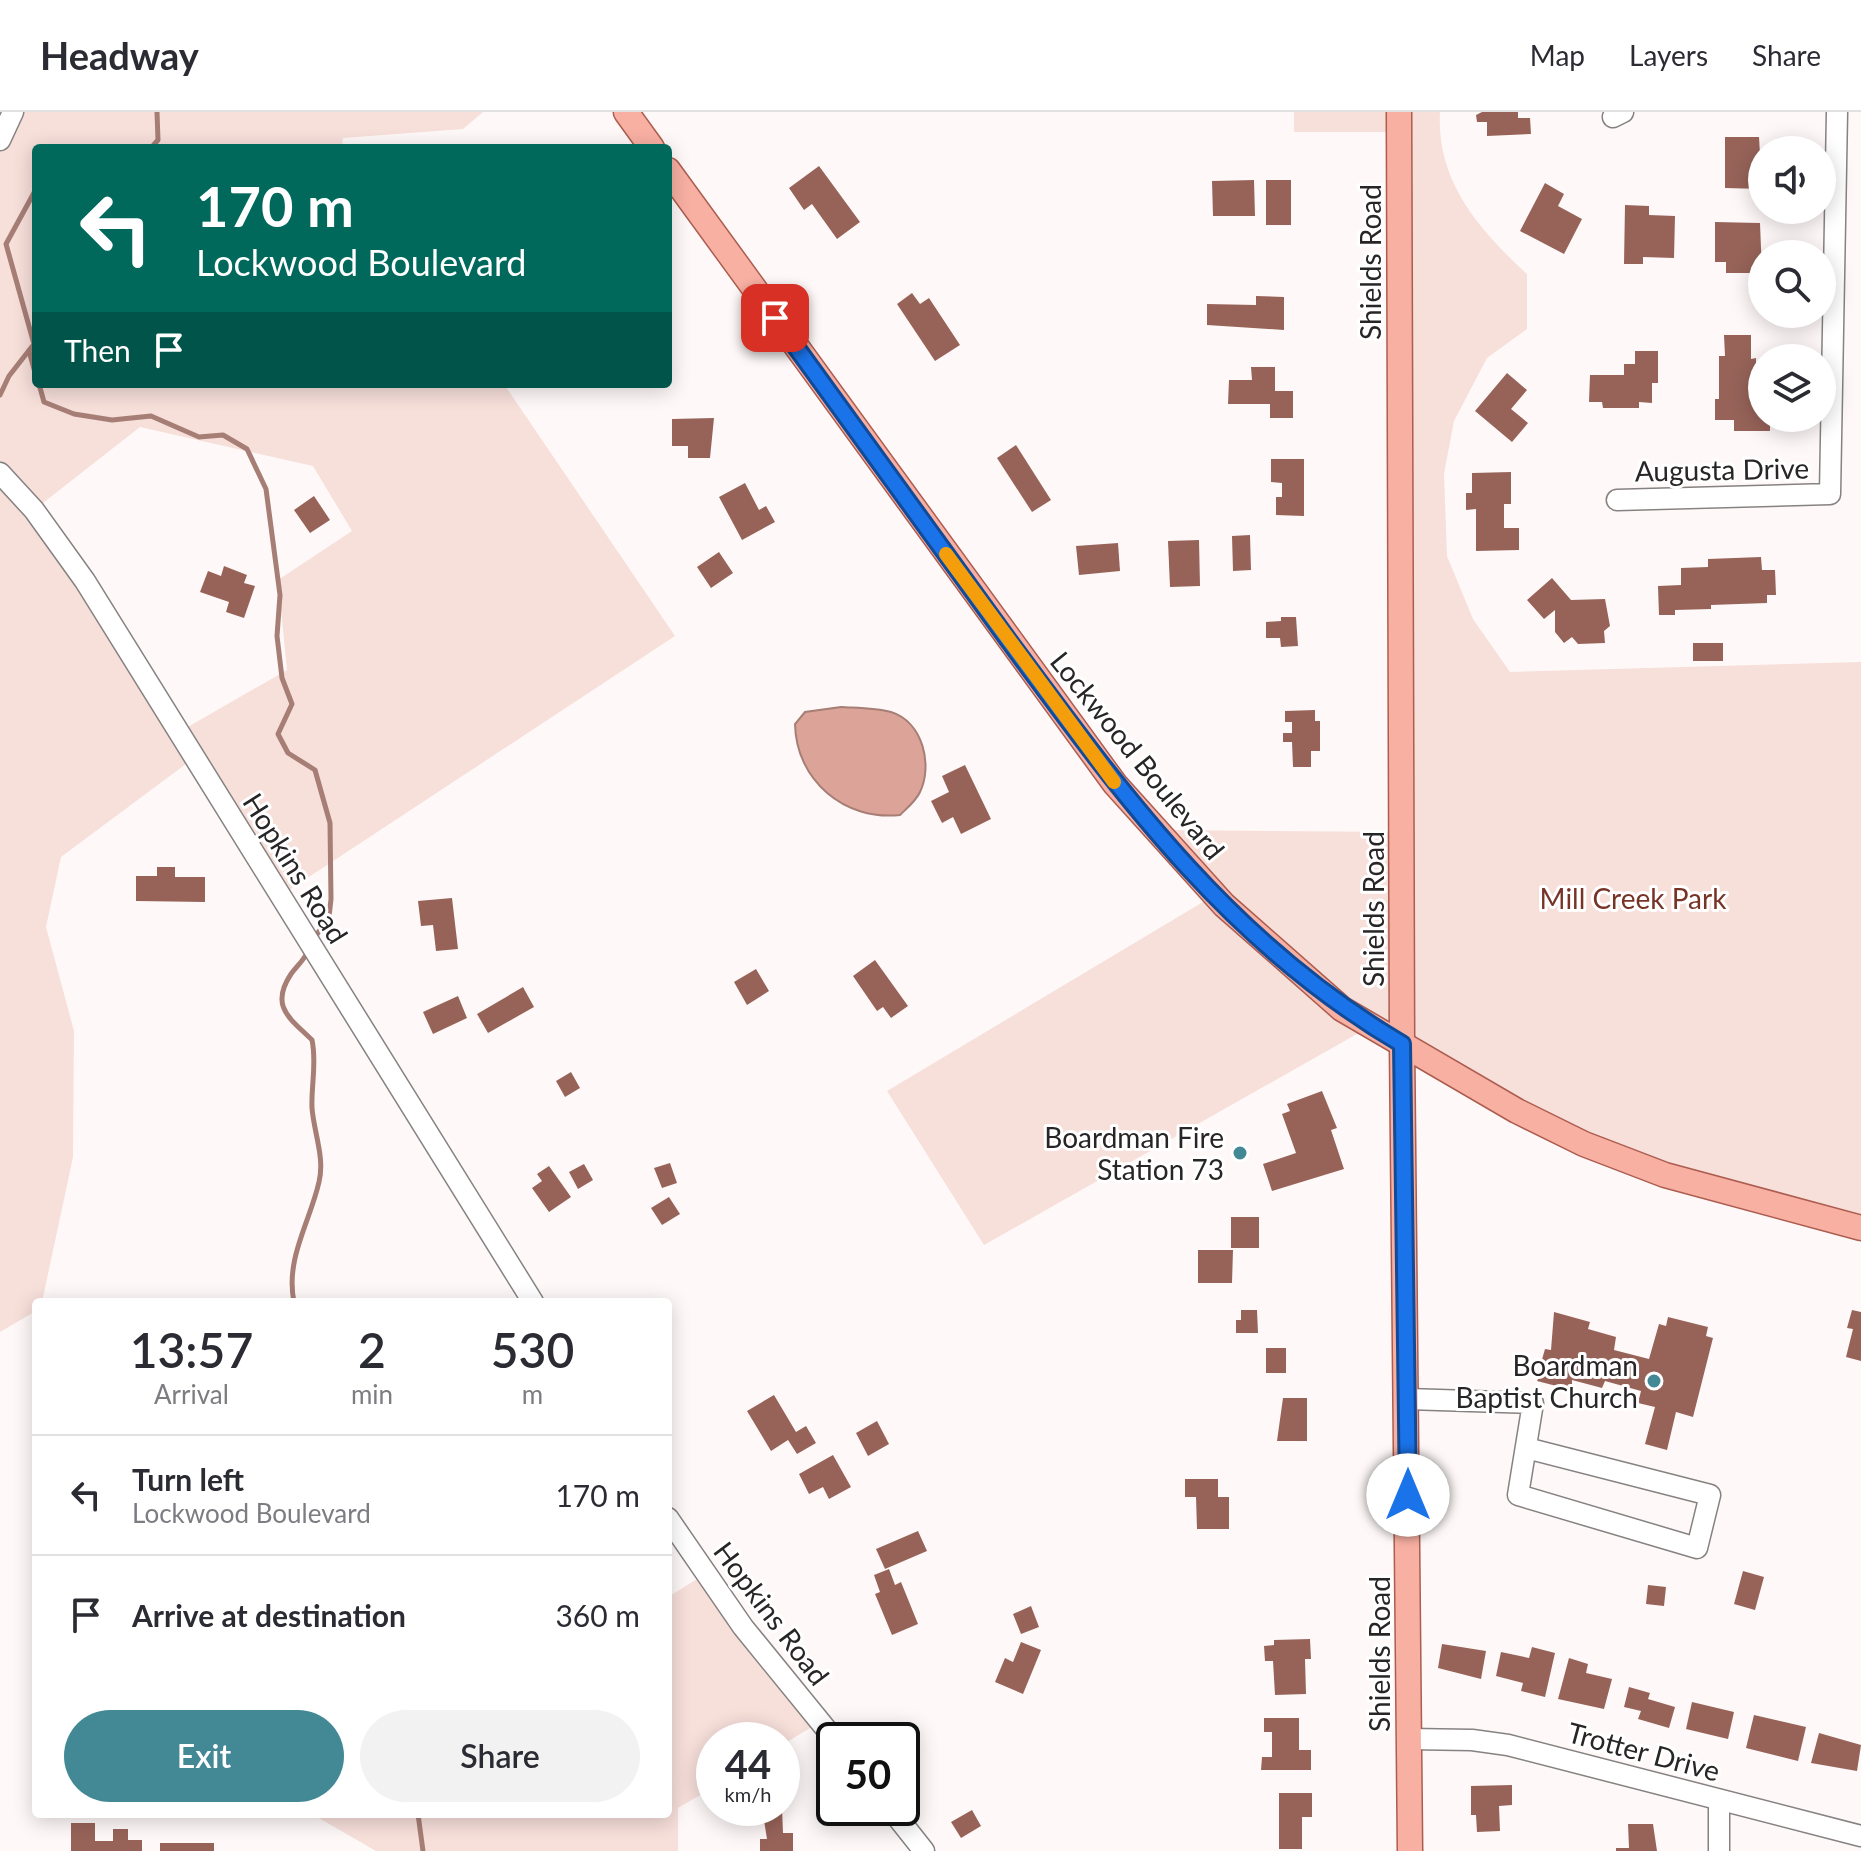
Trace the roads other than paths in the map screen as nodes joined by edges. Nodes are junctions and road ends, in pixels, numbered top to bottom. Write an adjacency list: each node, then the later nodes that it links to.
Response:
1 (13, 112): 5 (street)
2 (626, 112): 6 (main road)
3 (1399, 112): 10 (main road, Shields Road)
4 (1837, 112): 9 (street, Augusta Drive)
5 (0, 140)
6 (649, 144)
7 (672, 175): 10 (main road, Lockwood Boulevard)
8 (0, 473): 12 (street, Hopkins Road)
9 (1617, 500)
10 (1402, 1044): 11 (main road, Lockwood Boulevard); 13 (main road, Shields Road)
11 (1861, 1228)
12 (531, 1298)
13 (1407, 1399): 14 (street); 17 (main road, Shields Road)
14 (1526, 1448): 14 (street)
15 (672, 1524): 16 (street, Hopkins Road)
16 (820, 1722)
17 (1409, 1739): 18 (street, Trotter Drive); 22 (main road, Shields Road)
18 (1719, 1800): 20 (street, Trotter Drive); 23 (street)
19 (904, 1826): 21 (street)
20 (1861, 1836)
21 (924, 1851)
22 (1410, 1851)
23 (1719, 1851)

